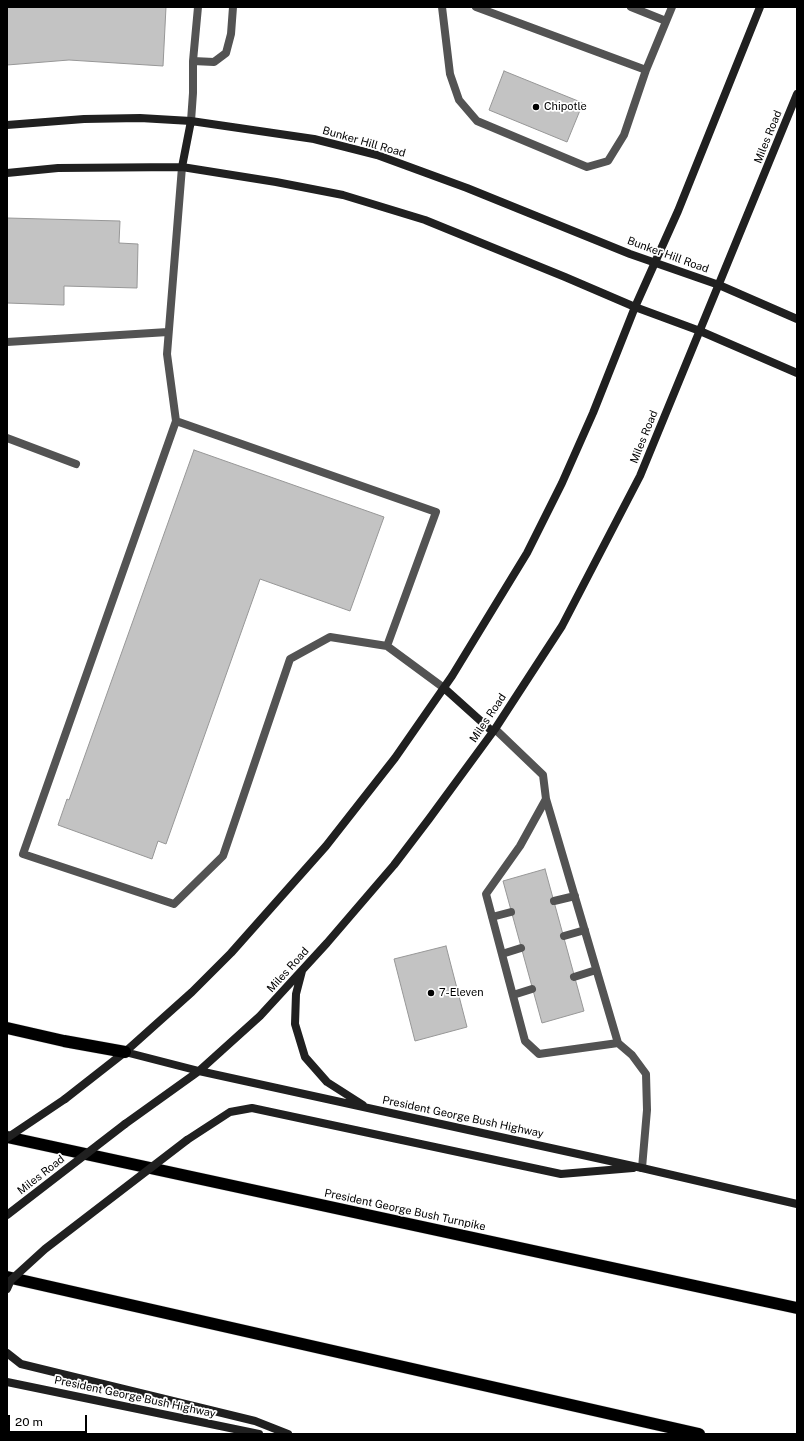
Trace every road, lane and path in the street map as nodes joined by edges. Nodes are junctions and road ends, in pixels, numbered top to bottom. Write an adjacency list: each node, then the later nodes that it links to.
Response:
1 (198, 7): 9 (lane)
2 (233, 7): 9 (lane)
3 (442, 7): 10 (lane)
4 (476, 7): 10 (lane)
5 (630, 7): 8 (lane)
6 (672, 7): 8 (lane)
7 (760, 7): 16 (main road)
8 (666, 21): 10 (lane)
9 (193, 61): 12 (lane)
10 (646, 70)
11 (797, 94): 17 (main road, Miles Road)
12 (191, 121): 13 (main road, Bunker Hill Road); 14 (main road); 16 (main road, Bunker Hill Road)
13 (7, 125)
14 (182, 167): 15 (main road); 18 (main road); 21 (lane)
15 (7, 173)
16 (655, 262): 17 (main road, Bunker Hill Road); 18 (main road)
17 (719, 285): 19 (main road, Bunker Hill Road); 20 (main road, Miles Road)
18 (635, 307): 20 (main road); 28 (main road)
19 (797, 319)
20 (700, 331): 23 (main road); 29 (main road, Miles Road)
21 (168, 332): 22 (lane); 24 (lane)
22 (7, 342)
23 (797, 373)
24 (176, 421): 27 (lane); 27 (lane)
25 (7, 438): 26 (lane)
26 (76, 464)
27 (386, 646): 28 (lane)
28 (444, 688): 29 (main road); 46 (main road)
29 (494, 731): 30 (lane); 39 (main road, Miles Road)
30 (546, 799): 31 (lane); 34 (lane)
31 (575, 896): 32 (lane); 35 (lane)
32 (554, 901)
33 (511, 912): 34 (lane)
34 (492, 917): 38 (lane)
35 (585, 930): 36 (lane); 40 (lane)
36 (564, 936)
37 (521, 948): 38 (lane)
38 (502, 954): 43 (lane)
39 (303, 969): 47 (main road, Miles Road); 48 (main road)
40 (596, 970): 41 (lane); 45 (lane)
41 (574, 977)
42 (532, 989): 43 (lane)
43 (513, 995): 45 (lane)
44 (7, 1028): 46 (highway)
45 (618, 1043): 50 (lane)
46 (125, 1052): 47 (main road, President George Bush Highway); 49 (main road, bridge)
47 (199, 1071): 48 (main road, President George Bush Highway); 52 (main road, Miles Road, bridge)
48 (369, 1108): 50 (main road, President George Bush Highway)
49 (7, 1138): 55 (highway, President George Bush Turnpike)
50 (642, 1168): 51 (main road, President George Bush Highway); 54 (main road, bridge)
51 (797, 1204)
52 (7, 1215)
53 (7, 1277): 60 (highway)
54 (7, 1288)
55 (797, 1308)
56 (7, 1353): 59 (main road)
57 (7, 1382): 58 (main road, President George Bush Highway)
58 (259, 1434)
59 (288, 1434)
60 (699, 1434)

